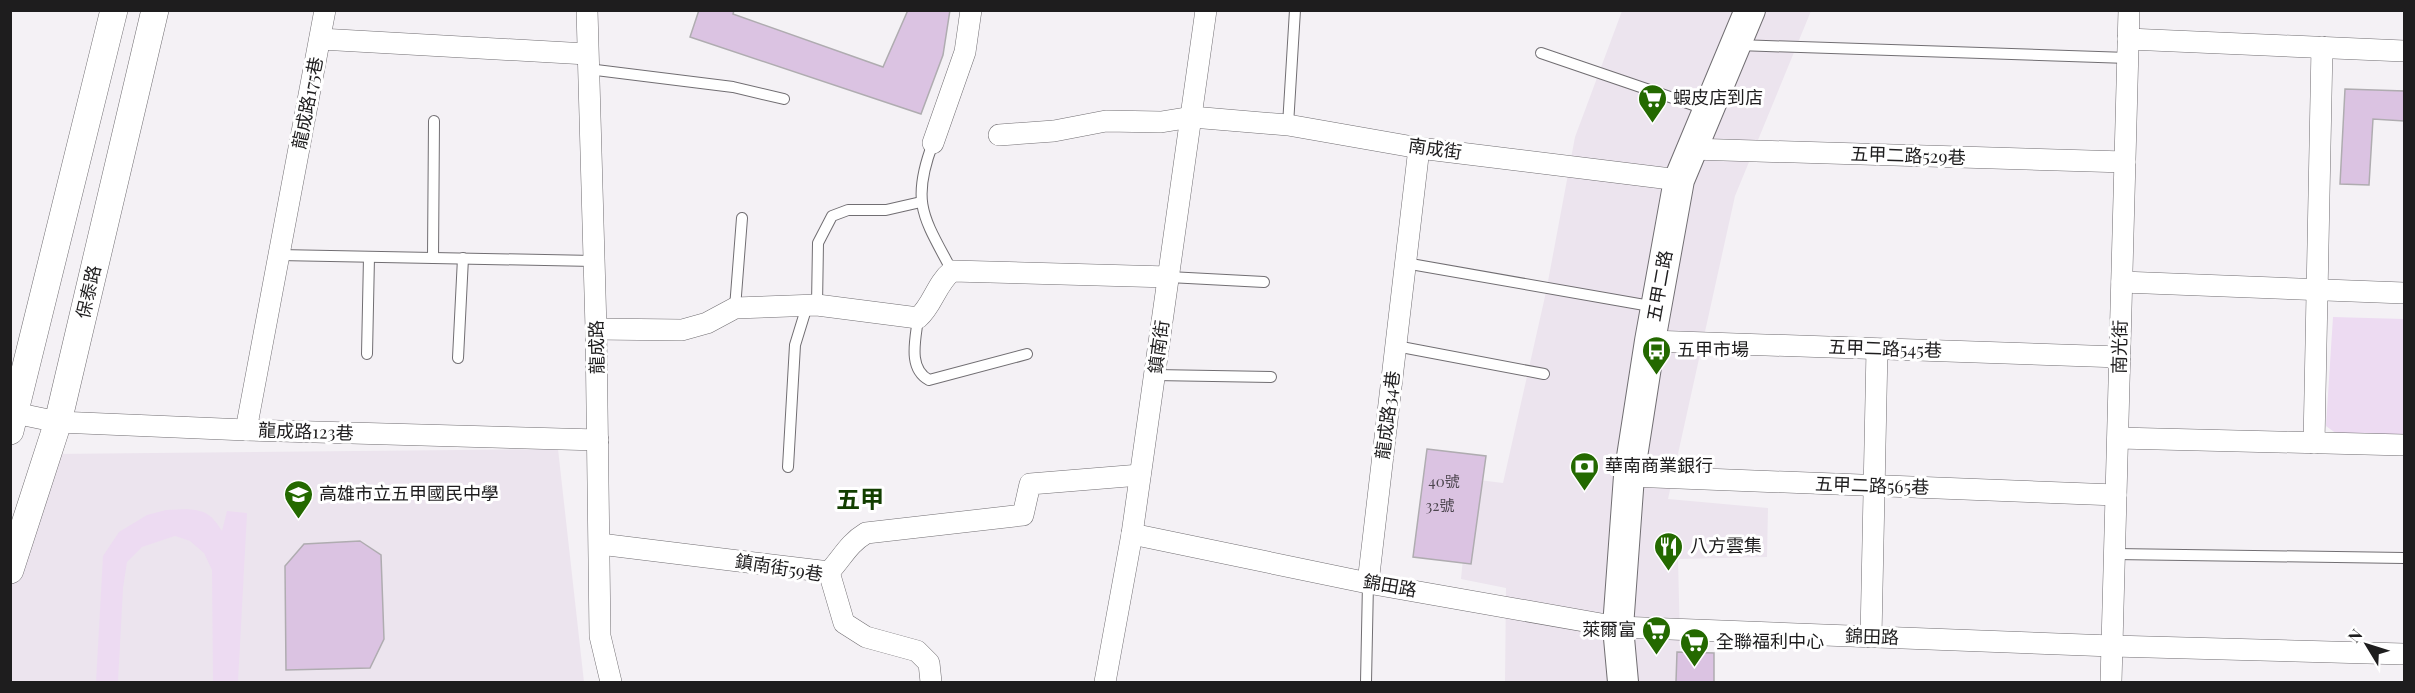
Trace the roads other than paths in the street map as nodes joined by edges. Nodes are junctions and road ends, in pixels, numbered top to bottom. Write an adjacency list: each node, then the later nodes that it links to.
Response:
1 (114, 10): 57 (street)
2 (155, 10): 58 (street, 保泰路)
3 (325, 10): 10 (street)
4 (587, 10): 16 (street, 龍成路)
5 (971, 10): 23 (street)
6 (1206, 10): 19 (street, 鎮南街)
7 (1294, 10): 21 (lane)
8 (1750, 10): 11 (main road, 五甲二路)
9 (2129, 10): 13 (street, 南光街)
10 (320, 39): 16 (street, 龍成路175巷); 30 (street, 龍成路175巷)
11 (1735, 45): 13 (lane); 18 (main road, 五甲二路)
12 (2322, 47): 13 (street); 14 (street); 40 (street)
13 (2128, 49): 26 (street, 南光街)
14 (2404, 51)
15 (1540, 53): 18 (lane)
16 (588, 62): 17 (lane); 34 (street, 龍成路)
17 (784, 99)
18 (1708, 110): 25 (main road, 五甲二路)
19 (1192, 117): 21 (street, 南成街); 22 (street, 南成街); 37 (street, 鎮南街)
20 (434, 121): 32 (lane)
21 (1288, 125): 24 (street, 南成街)
22 (999, 135)
23 (933, 143): 28 (lane)
24 (1419, 148): 27 (street, 南成街); 35 (street, 龍成路34巷)
25 (1691, 150): 26 (street, 五甲二路529巷); 27 (main road, 五甲二路)
26 (2125, 162): 39 (street, 南光街)
27 (1679, 180): 43 (main road, 五甲二路)
28 (921, 202): 36 (lane); 42 (lane)
29 (742, 218): 44 (lane)
30 (279, 255): 31 (lane); 59 (street, 龍成路175巷)
31 (369, 256): 32 (lane); 50 (lane)
32 (434, 258): 33 (lane)
33 (463, 258): 34 (lane); 53 (lane)
34 (594, 261): 46 (street, 龍成路)
35 (1406, 263): 43 (lane); 48 (street, 龍成路34巷)
36 (952, 271): 37 (street); 45 (street)
37 (1169, 277): 38 (lane); 55 (street, 鎮南街)
38 (1264, 282)
39 (2122, 282): 40 (street); 52 (street, 南光街)
40 (2318, 289): 41 (street); 62 (street)
41 (2404, 293)
42 (812, 306): 44 (street); 45 (street); 64 (lane)
43 (1656, 307): 47 (main road, 五甲二路)
44 (735, 308): 46 (street)
45 (918, 318): 51 (lane)
46 (597, 329): 61 (street, 龍成路)
47 (1650, 341): 49 (street, 五甲二路545巷); 66 (main road, 五甲二路)
48 (1396, 346): 54 (lane); 75 (street, 龍成路34巷)
49 (1877, 349): 52 (street, 五甲二路545巷); 67 (street)
50 (367, 354)
51 (1027, 354)
52 (2120, 357): 60 (street, 南光街)
53 (458, 358)
54 (1544, 374)
55 (1155, 375): 56 (lane); 65 (street, 鎮南街)
56 (1271, 377)
57 (12, 419): 58 (street, 龍成路123巷)
58 (58, 422): 59 (street, 龍成路123巷); 73 (street, 保泰路)
59 (246, 430): 61 (street, 龍成路123巷)
60 (2118, 438): 62 (street); 68 (street, 南光街)
61 (598, 440): 70 (street, 龍成路)
62 (2314, 442): 63 (street)
63 (2404, 445)
64 (788, 467)
65 (1140, 475): 69 (street, 鎮南街); 74 (street)
66 (1629, 476): 67 (street, 五甲二路565巷); 76 (main road, 五甲二路)
67 (1874, 486): 68 (street, 五甲二路565巷); 77 (street)
68 (2116, 495): 71 (street, 南光街)
69 (1132, 534): 75 (street, 錦田路); 82 (street, 鎮南街)
70 (600, 544): 74 (street, 鎮南街59巷); 80 (street, 龍成路)
71 (2115, 554): 72 (lane); 78 (street, 南光街)
72 (2404, 558)
73 (10, 570)
74 (829, 572): 81 (street, 鎮南街59巷)
75 (1368, 583): 76 (street, 錦田路); 83 (lane, 龍成路34巷)
76 (1618, 627): 77 (street, 錦田路); 84 (main road, 五甲二路)
77 (1871, 637): 78 (street, 錦田路)
78 (2112, 646): 79 (street, 錦田路); 85 (street, 南光街)
79 (2404, 654)
80 (611, 682)
81 (931, 682)
82 (1105, 682)
83 (1366, 682)
84 (1623, 682)
85 (2111, 682)

